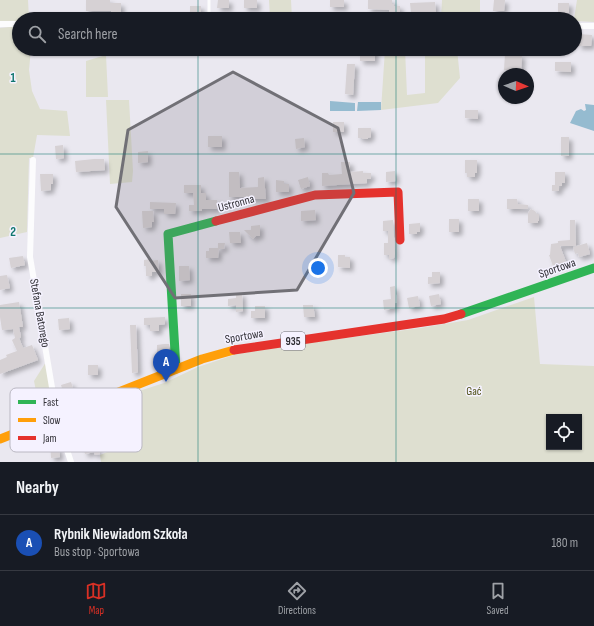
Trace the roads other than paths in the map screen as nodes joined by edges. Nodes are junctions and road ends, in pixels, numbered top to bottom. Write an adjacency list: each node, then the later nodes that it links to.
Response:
1 (209, 0): 2 (lane)
2 (209, 12)
3 (0, 24): 4 (street)
4 (12, 24)
5 (582, 26): 6 (street)
6 (594, 26)
7 (33, 160): 11 (street, Stefana Batorego)
8 (400, 240): 10 (main road, Ustronna)
9 (594, 268): 10 (main road, Sportowa / 935)
10 (176, 369): 12 (main road, Sportowa / 935)
11 (53, 388)
12 (128, 388)
13 (10, 435): 14 (main road, Sportowa / 935)
14 (0, 439)
15 (68, 452): 16 (street, Stefana Batorego)
16 (72, 462)

